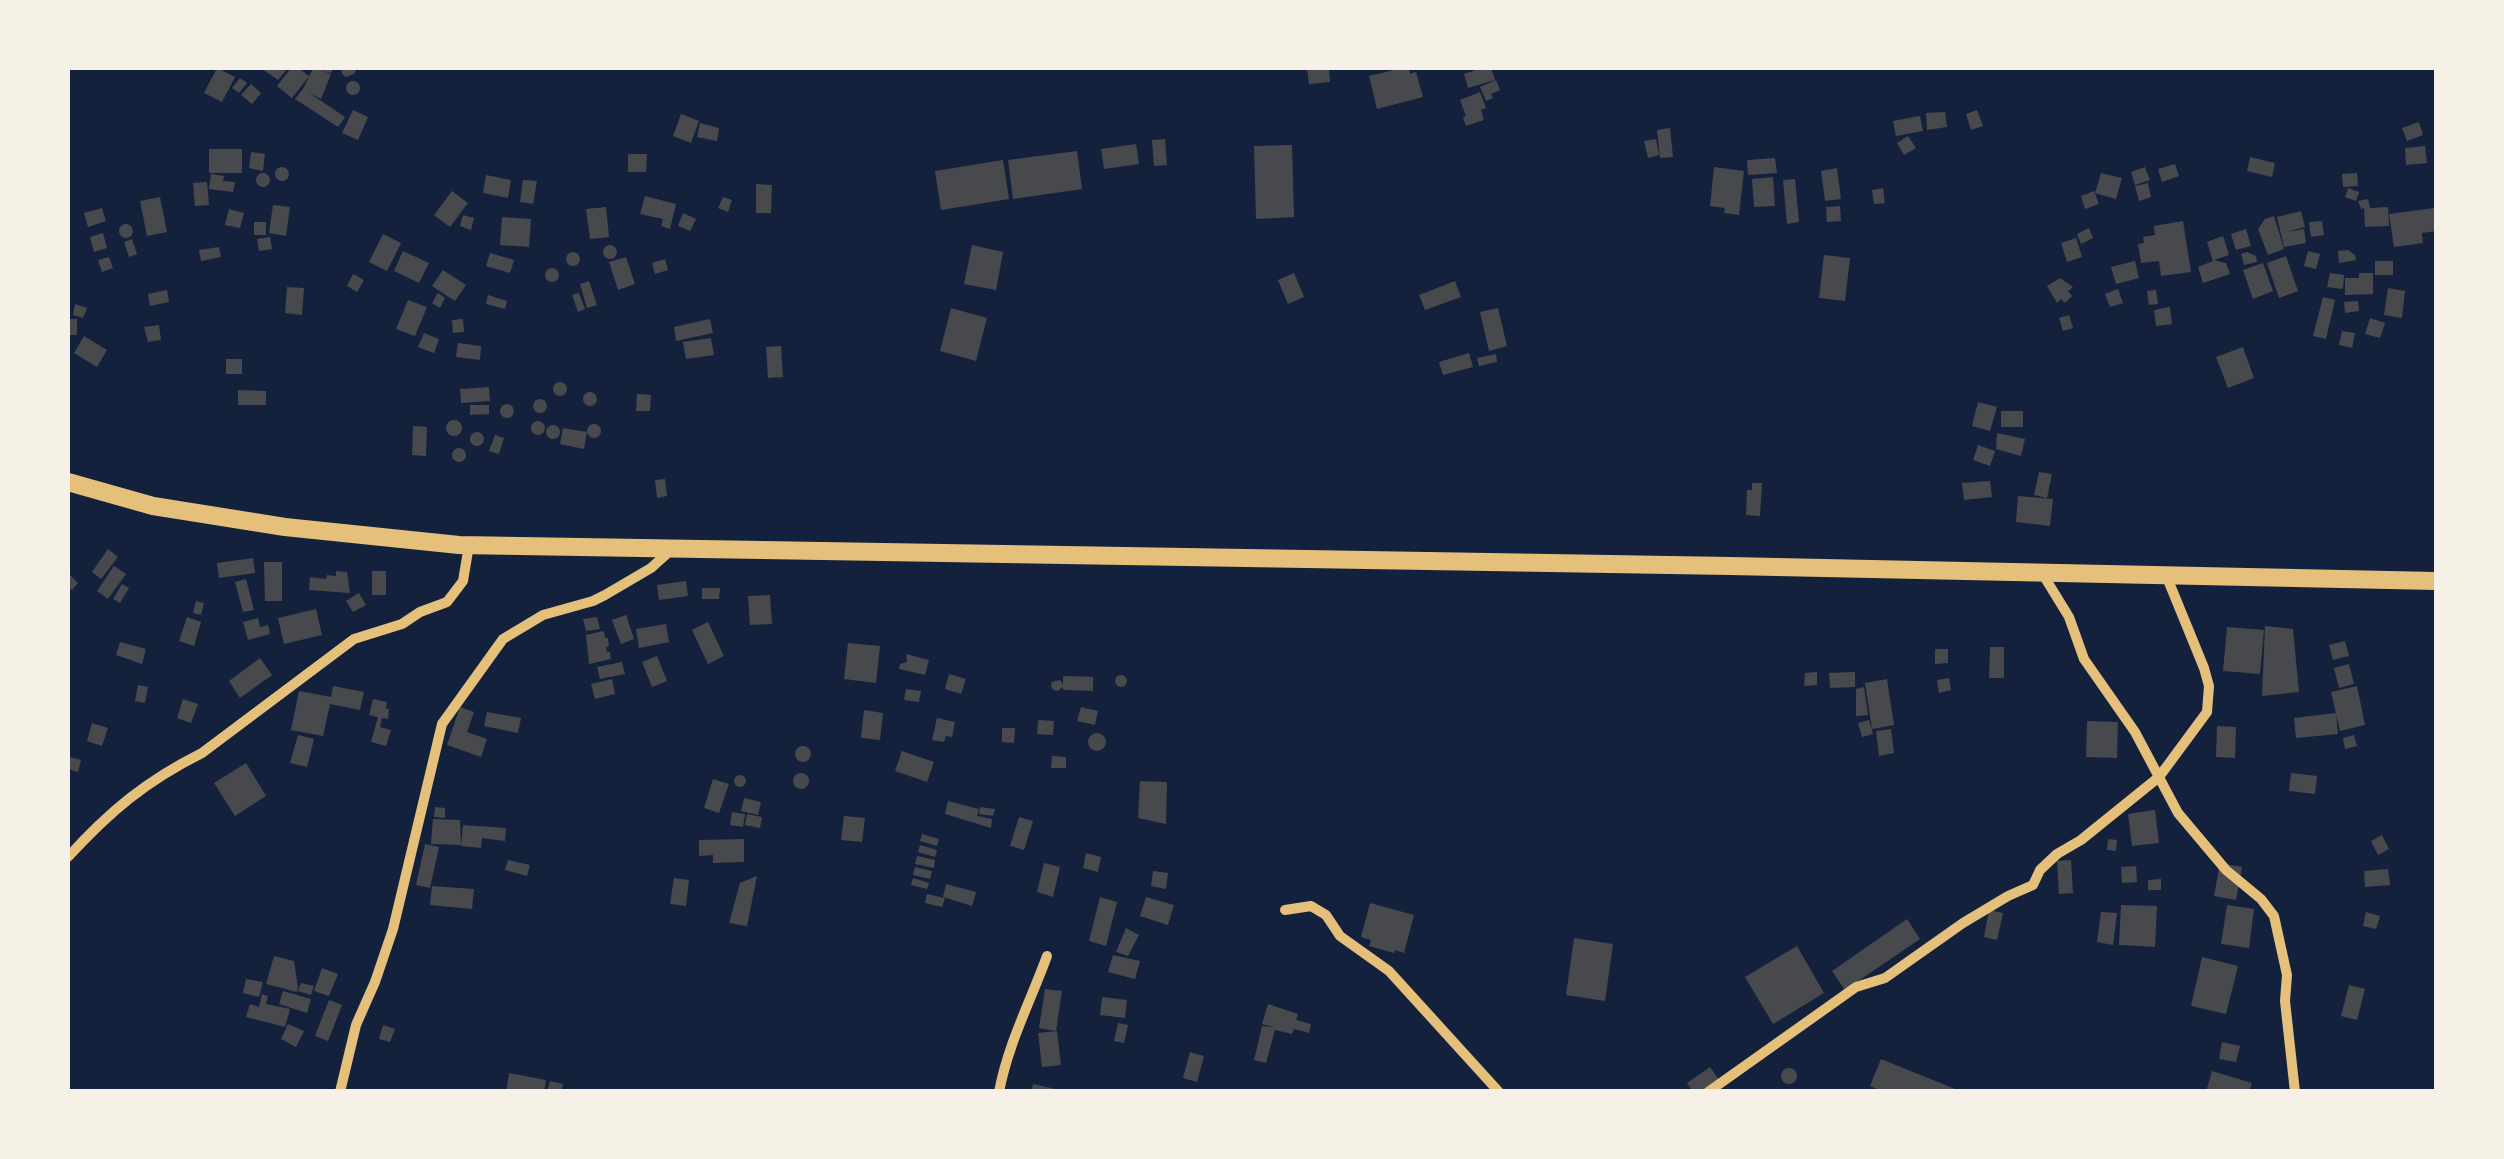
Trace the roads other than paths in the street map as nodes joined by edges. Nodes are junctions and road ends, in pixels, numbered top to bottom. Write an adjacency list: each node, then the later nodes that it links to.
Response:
1 (68, 482): 2 (main road)
2 (469, 546): 3 (main road); 8 (street)
3 (673, 549): 4 (main road); 11 (street)
4 (2042, 572): 5 (main road); 7 (street)
5 (2166, 575): 6 (main road); 7 (street)
6 (2436, 581)
7 (2159, 777): 14 (street); 15 (street)
8 (68, 857)
9 (1286, 910): 13 (street)
10 (1047, 956): 12 (street)
11 (340, 1092)
12 (999, 1092)
13 (1499, 1092)
14 (1708, 1092)
15 (2295, 1092)

